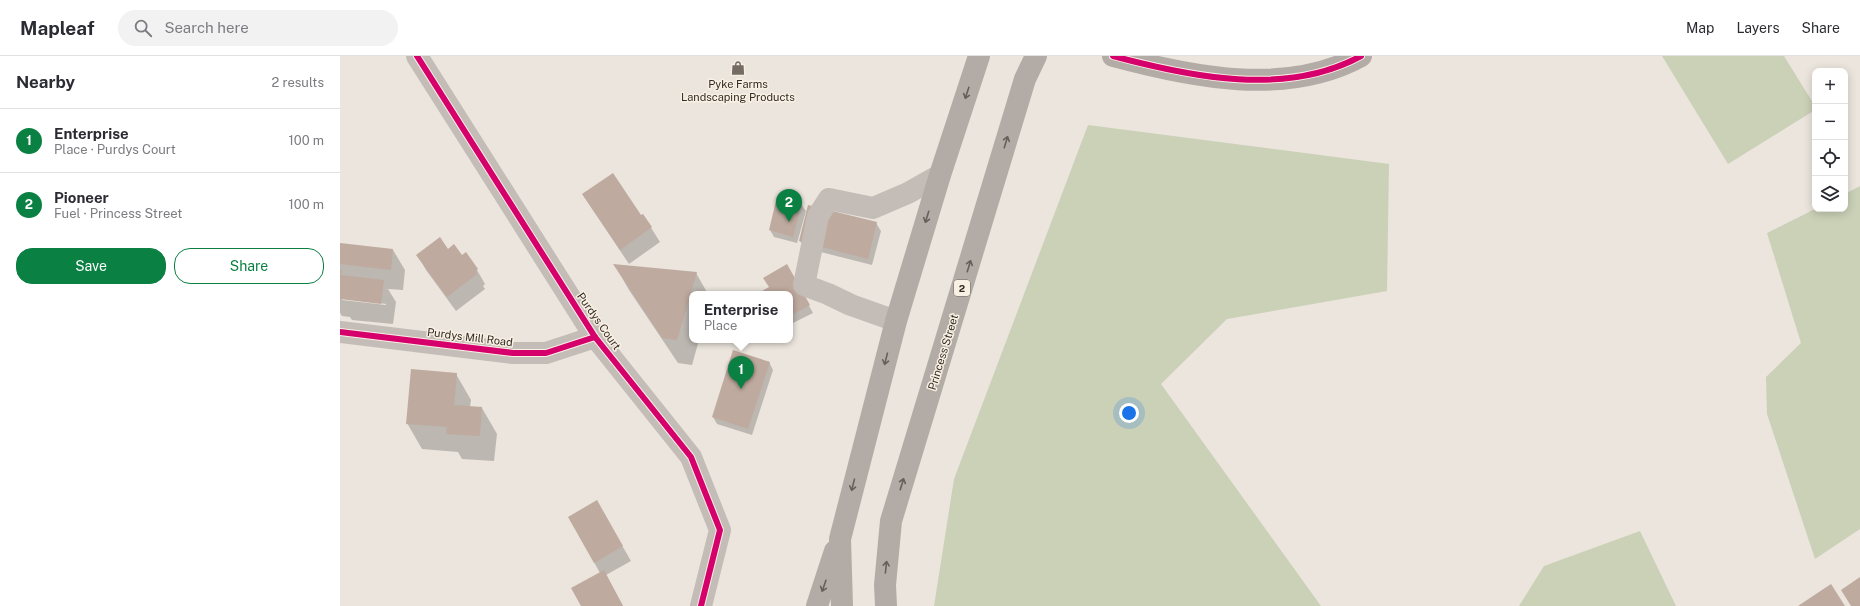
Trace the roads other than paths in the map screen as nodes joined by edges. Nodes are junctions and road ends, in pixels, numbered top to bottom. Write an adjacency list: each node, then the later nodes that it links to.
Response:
1 (417, 56): 9 (street, Purdys Court)
2 (980, 56): 6 (main road, one-way to 6)
3 (1036, 56): 14 (main road, Princess Street / 2, one-way to 3)
4 (1113, 56): 5 (main road)
5 (1361, 56)
6 (940, 174): 7 (main road, one-way to 7); 7 (street)
7 (896, 321): 10 (main road, one-way to 10)
8 (340, 332): 9 (street, Purdys Mill Road)
9 (595, 337): 11 (street, Purdys Court)
10 (840, 539): 12 (main road, one-way to 12); 13 (main road)
11 (701, 606)
12 (817, 606)
13 (842, 606)
14 (886, 606)

